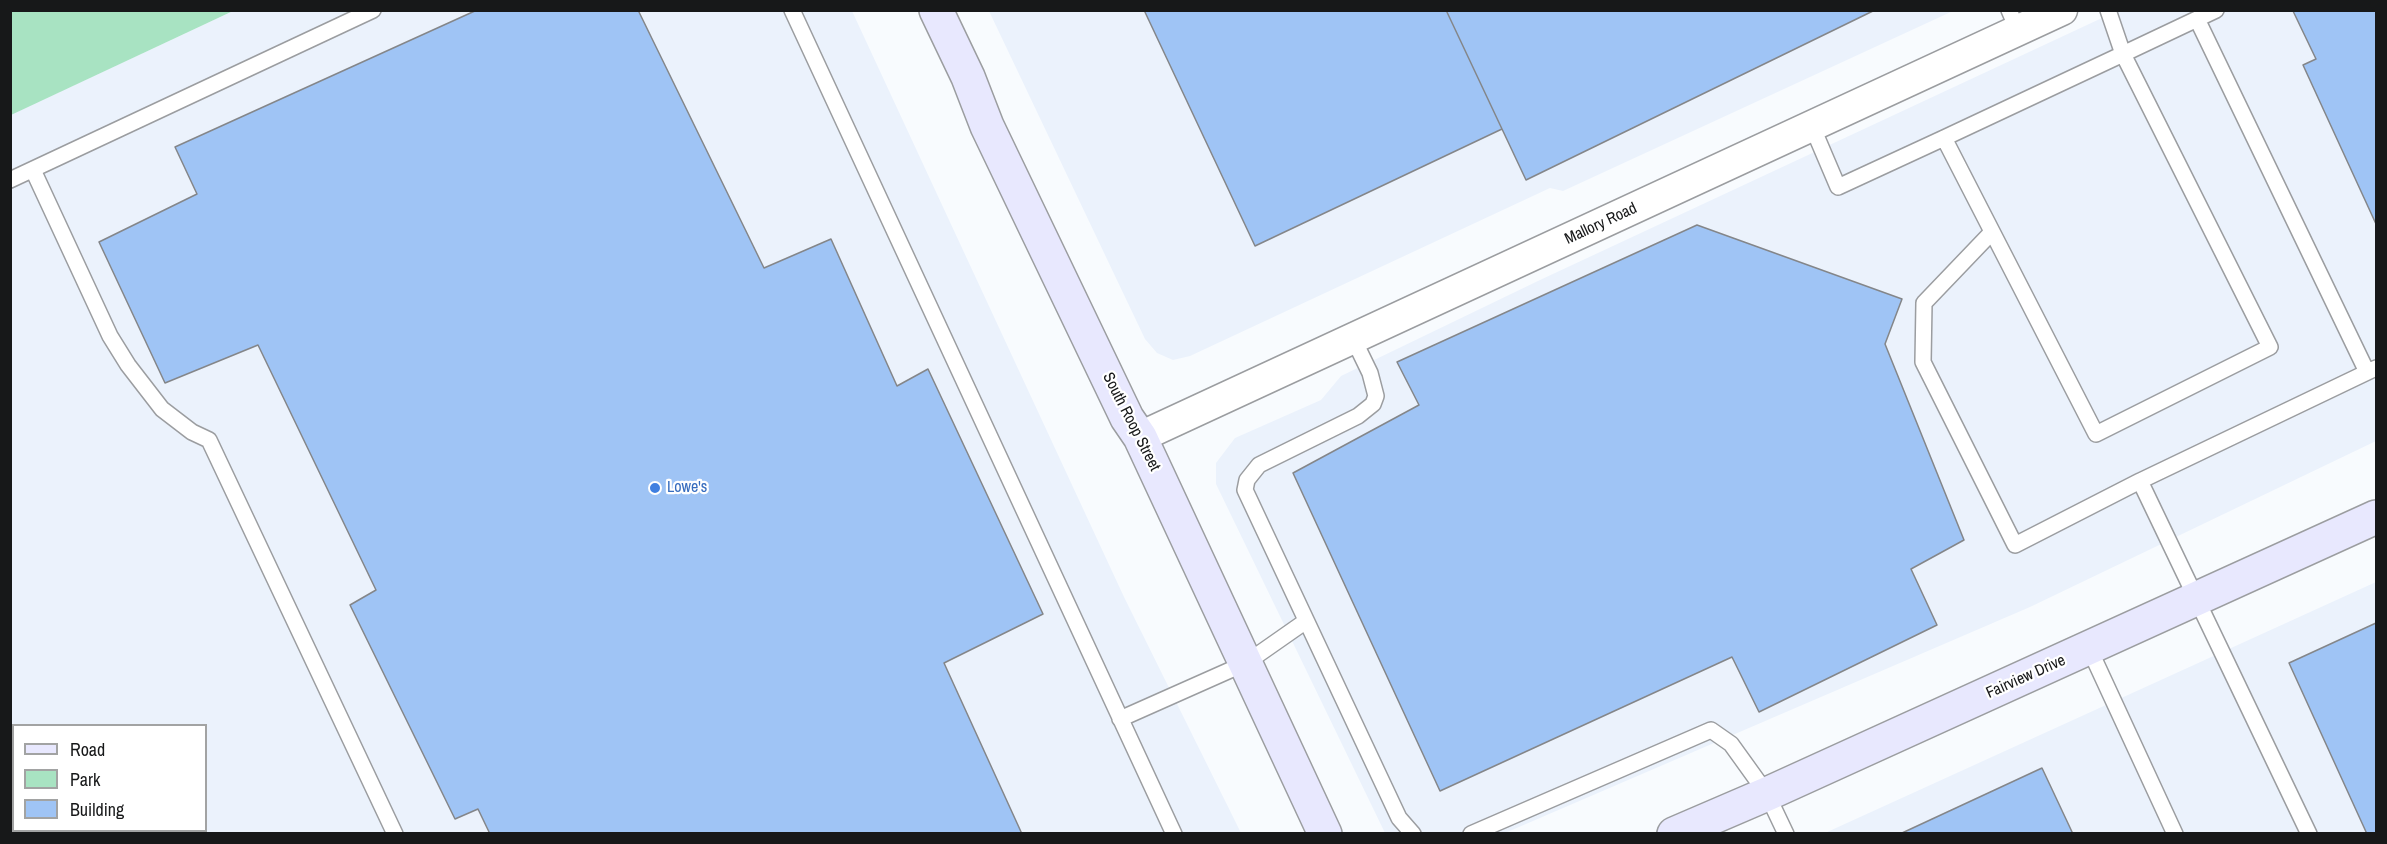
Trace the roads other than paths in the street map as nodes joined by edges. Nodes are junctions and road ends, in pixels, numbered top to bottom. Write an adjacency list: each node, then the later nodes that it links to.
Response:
1 (373, 10): 12 (lane)
2 (792, 10): 24 (lane)
3 (936, 10): 17 (street, South Roop Street)
4 (2062, 10): 8 (street, Mallory Road)
5 (2108, 10): 9 (lane)
6 (2216, 10): 7 (lane)
7 (2197, 19): 9 (lane); 16 (lane)
8 (2013, 21): 10 (street, Mallory Road)
9 (2123, 54): 11 (lane); 14 (lane)
10 (1812, 126): 11 (lane); 15 (street, Mallory Road)
11 (1944, 138): 14 (lane)
12 (33, 170): 13 (lane); 26 (lane)
13 (10, 180)
14 (1992, 232): 18 (lane)
15 (1353, 338): 17 (street, Mallory Road); 21 (lane)
16 (2372, 370): 18 (lane)
17 (1140, 436): 23 (street, South Roop Street)
18 (2140, 481): 20 (lane)
19 (2376, 517): 20 (street, Fairview Drive)
20 (2197, 599): 22 (street, Fairview Drive); 34 (lane)
21 (1306, 621): 23 (lane); 29 (lane)
22 (2089, 648): 25 (street, Fairview Drive); 33 (lane)
23 (1246, 663): 24 (lane); 28 (street, South Roop Street)
24 (1120, 719): 27 (lane)
25 (1767, 794): 30 (lane); 31 (street, Fairview Drive); 32 (lane)
26 (395, 834)
27 (1173, 834)
28 (1325, 834)
29 (1413, 834)
30 (1471, 834)
31 (1674, 834)
32 (1785, 834)
33 (2175, 834)
34 (2309, 834)

